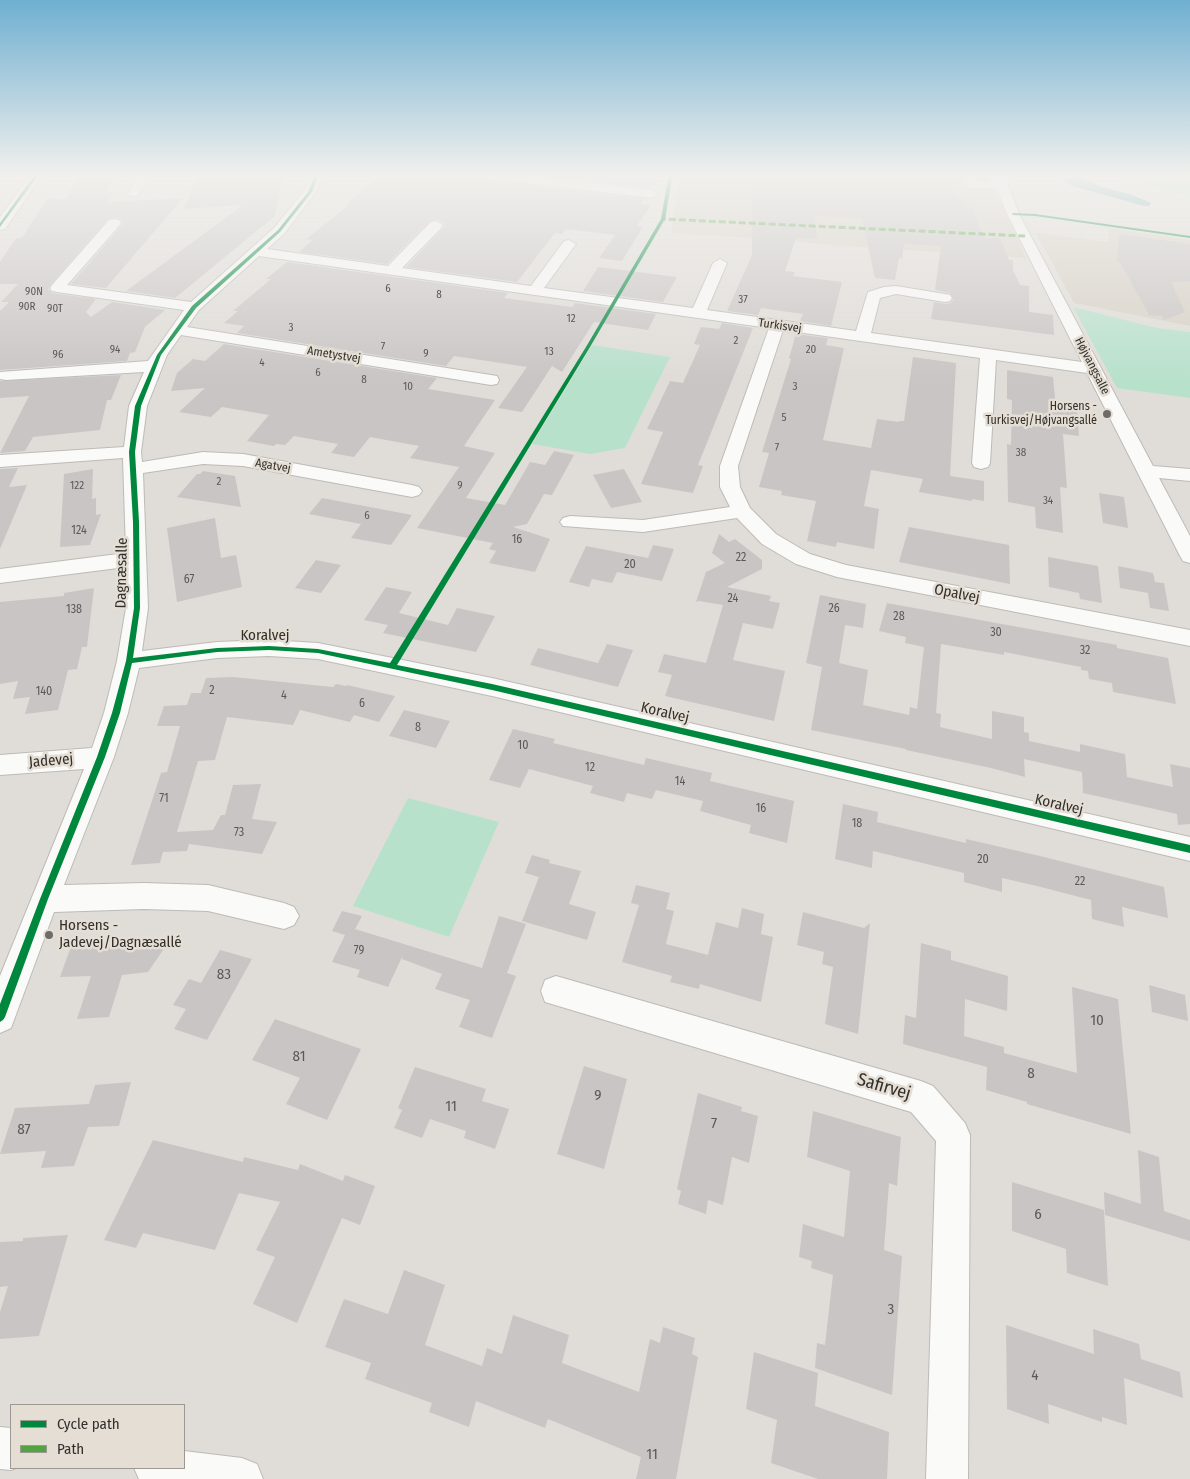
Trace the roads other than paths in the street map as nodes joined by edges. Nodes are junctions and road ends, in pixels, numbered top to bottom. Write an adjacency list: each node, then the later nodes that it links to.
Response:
1 (97, 242): 11 (street)
2 (268, 242): 6 (street, Dagnæsalle)
3 (419, 242): 8 (street)
4 (1028, 242): 18 (street, Højvangsalle)
5 (569, 244): 9 (street)
6 (258, 252): 8 (street, Turkisvej); 11 (street, Dagnæsalle)
7 (720, 264): 12 (street)
8 (392, 270): 9 (street, Turkisvej)
9 (534, 290): 12 (street, Turkisvej)
10 (945, 298): 15 (street)
11 (194, 308): 14 (street, Dagnæsalle)
12 (698, 314): 13 (street, Turkisvej)
13 (777, 326): 15 (street, Turkisvej); 27 (street, Opalvej)
14 (177, 330): 17 (street, Dagnæsalle); 20 (street, Ametystvej)
15 (862, 338): 16 (street, Turkisvej)
16 (988, 356): 18 (street, Turkisvej); 23 (street)
17 (154, 366): 19 (street); 21 (street, Dagnæsalle)
18 (1094, 369): 24 (street, Højvangsalle)
19 (6, 375)
20 (491, 380)
21 (132, 460): 22 (street); 26 (street, Agatvej); 30 (street, Dagnæsalle)
22 (0, 461)
23 (981, 463)
24 (1148, 471): 25 (street); 29 (street, Højvangsalle)
25 (1190, 475)
26 (412, 491)
27 (742, 511): 28 (street); 32 (street, Opalvej)
28 (570, 522)
29 (1190, 556)
30 (136, 559): 31 (street, Dagnæsalle); 33 (street, Dagnæsalle)
31 (0, 576)
32 (1190, 638)
33 (129, 661): 34 (street, Dagnæsalle); 36 (street, Koralvej)
34 (101, 757): 35 (street, Jadevej); 37 (street, Dagnæsalle)
35 (0, 765)
36 (1190, 849)
37 (44, 899): 38 (street); 40 (street, Dagnæsalle)
38 (284, 916)
39 (556, 991): 43 (street, Safirvej)
40 (0, 1017)
41 (163, 1469): 42 (street)
42 (242, 1479)
43 (946, 1479)

